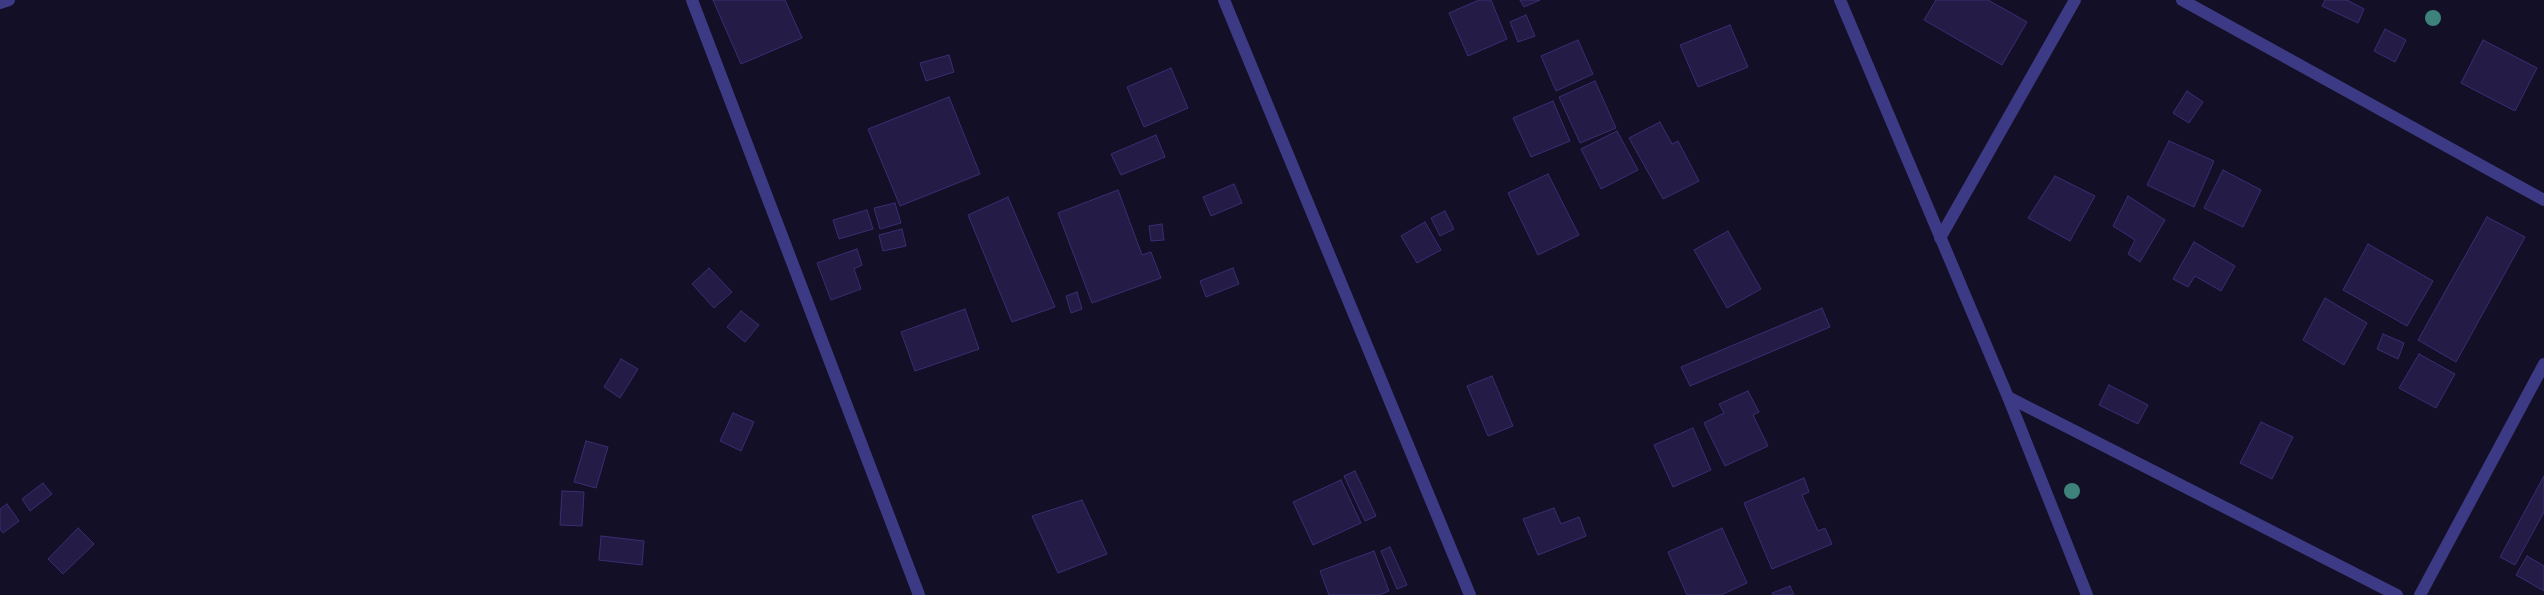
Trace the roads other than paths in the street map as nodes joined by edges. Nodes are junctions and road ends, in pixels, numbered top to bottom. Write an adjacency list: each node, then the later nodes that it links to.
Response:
1 (9, 0): 7 (street)
2 (692, 0): 12 (street)
3 (1224, 0): 13 (street)
4 (1840, 0): 9 (street)
5 (2075, 0): 9 (street)
6 (2182, 0): 8 (street)
7 (0, 3)
8 (2544, 200)
9 (1940, 238): 11 (street)
10 (2544, 364): 16 (street)
11 (2008, 397): 14 (street); 15 (street)
12 (919, 595)
13 (1470, 595)
14 (2087, 595)
15 (2397, 595)
16 (2420, 595)

